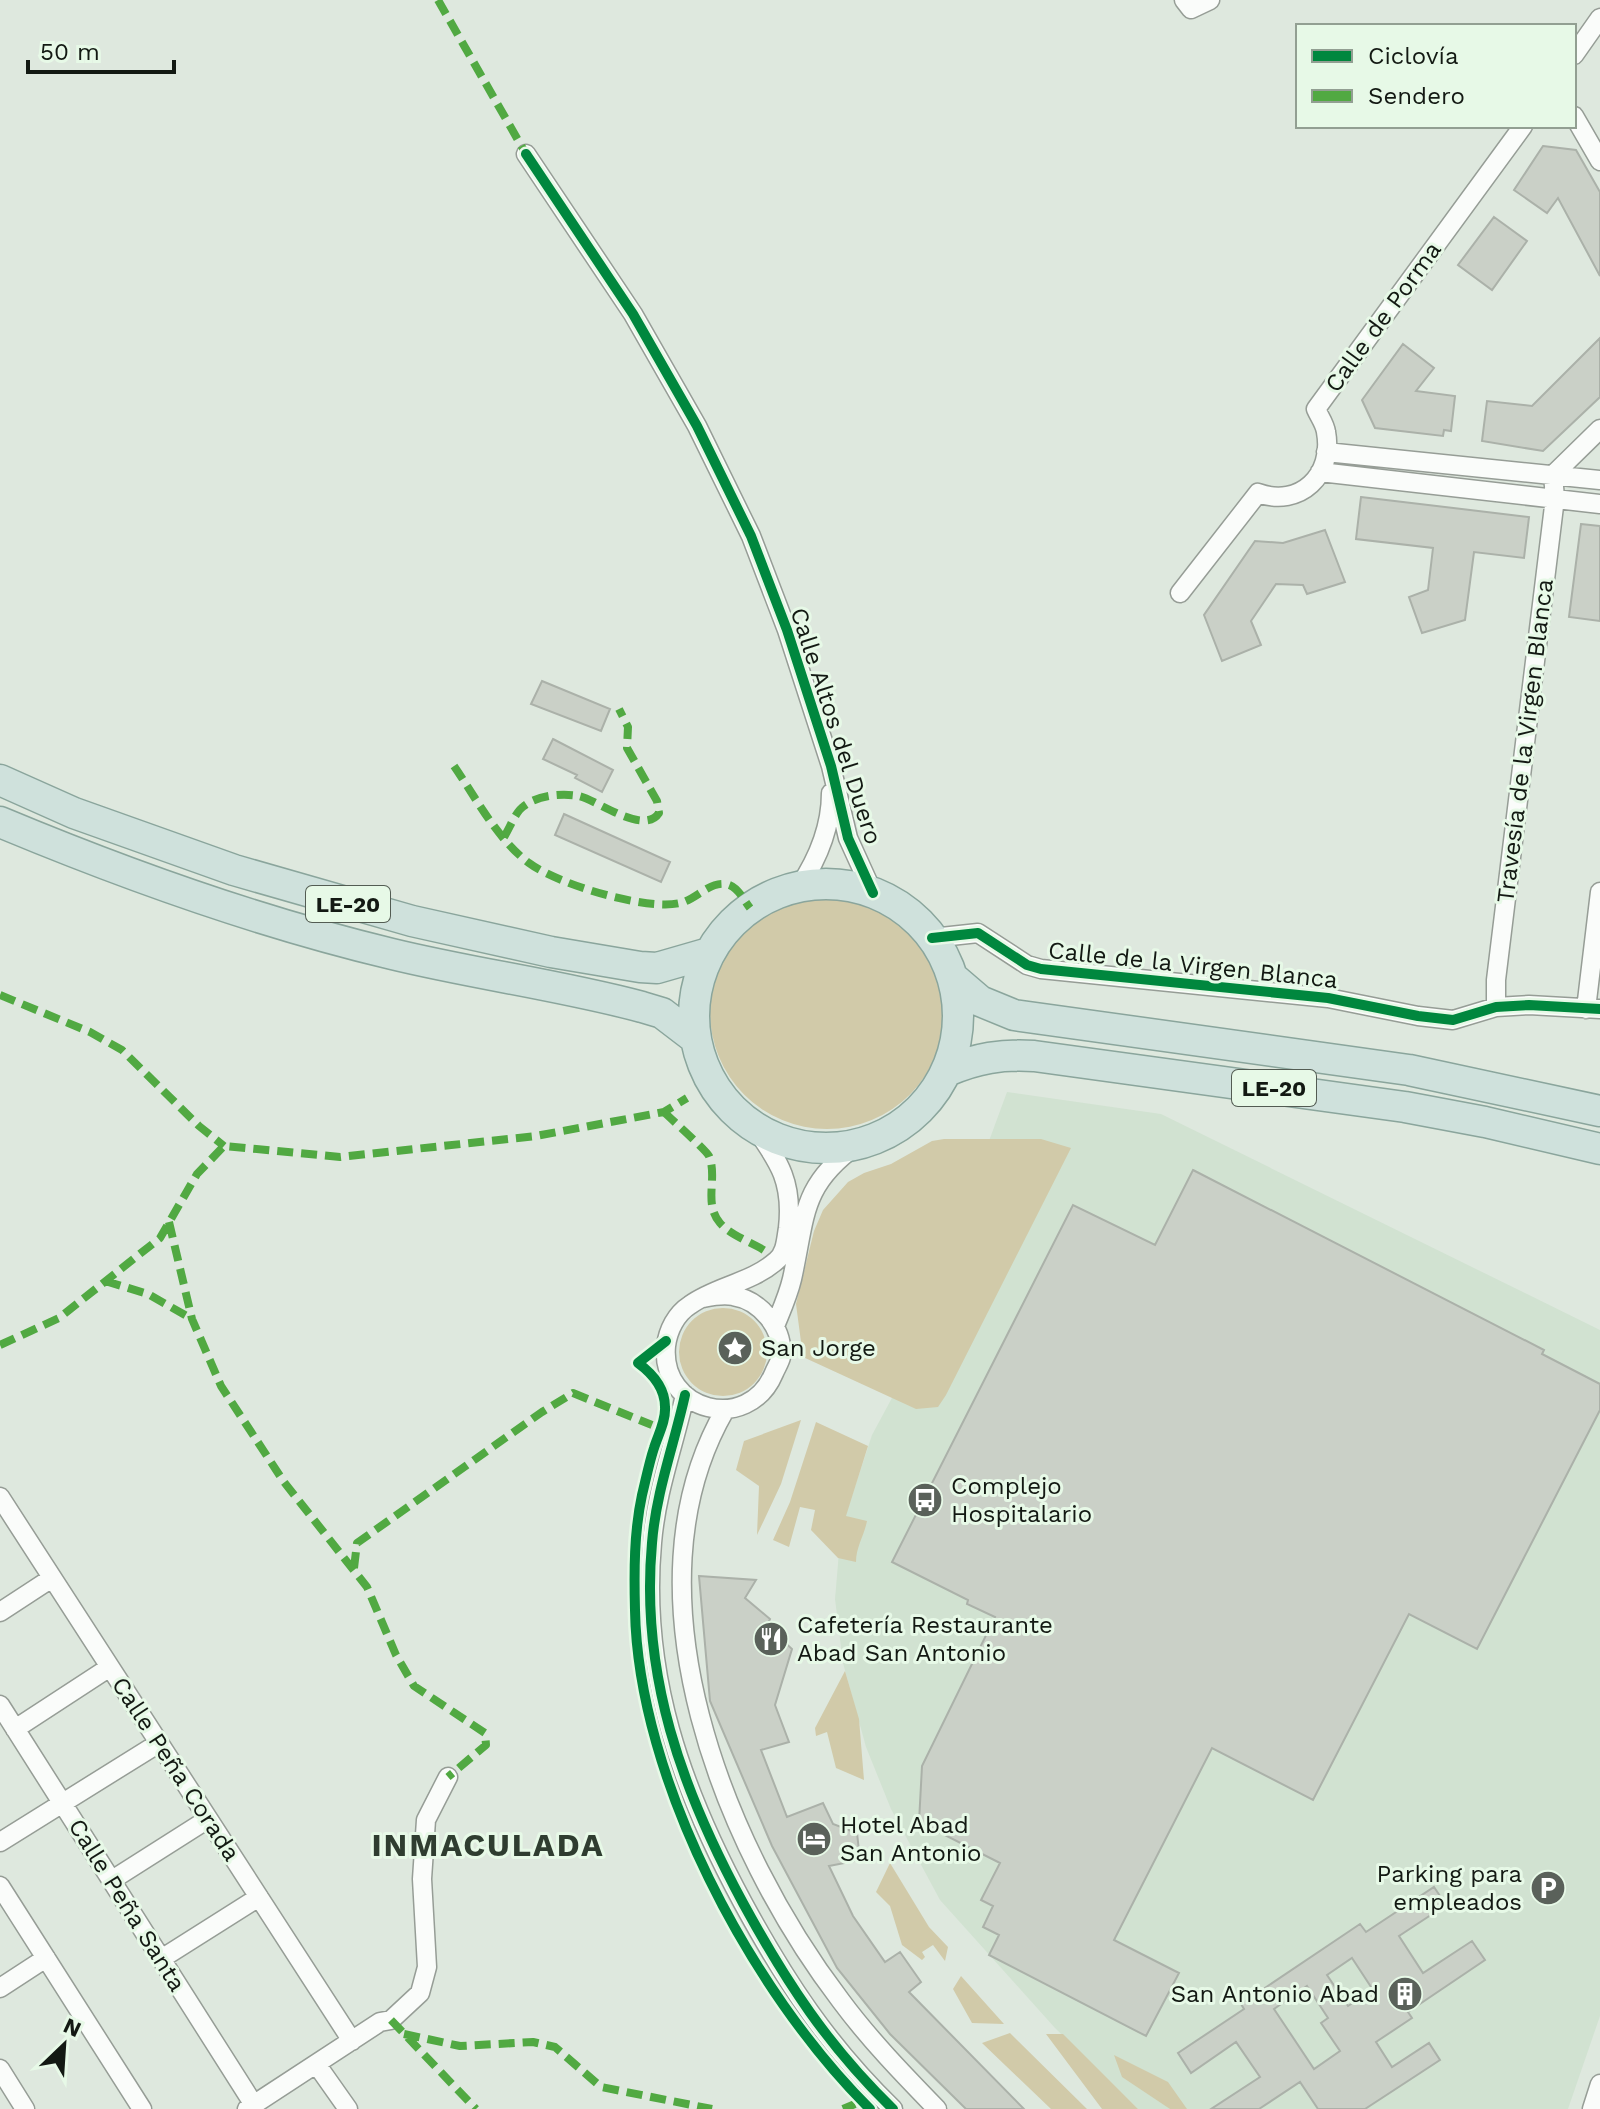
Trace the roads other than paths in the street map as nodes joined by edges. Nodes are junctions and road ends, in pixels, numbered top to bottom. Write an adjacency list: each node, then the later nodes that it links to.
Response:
1 (1210, 0): 2 (street)
2 (1188, 4)
3 (1600, 18): 4 (street)
4 (1576, 52)
5 (1576, 119): 8 (street)
6 (1522, 128): 10 (street, Calle de Porma)
7 (526, 154): 17 (street, Calle Altos del Duero)
8 (1600, 161)
9 (1600, 429): 12 (street)
10 (1326, 452): 11 (street, Calle de Porma); 12 (street)
11 (1320, 472): 14 (street); 16 (street)
12 (1553, 475): 13 (street); 14 (street, Travesía de la Virgen Blanca)
13 (1600, 480)
14 (1555, 498): 15 (street); 26 (street, Travesía de la Virgen Blanca)
15 (1600, 504)
16 (1180, 593)
17 (831, 766): 20 (street, Calle Altos del Duero); 22 (street, Calle Altos del Duero)
18 (0, 780): 24 (highway, LE-20)
19 (0, 822): 28 (highway, LE-20)
20 (799, 887): 22 (highway, LE-20); 24 (highway, LE-20)
21 (1600, 892): 27 (street)
22 (873, 893): 23 (highway, LE-20)
23 (932, 938): 25 (highway, LE-20); 26 (street, Calle de la Virgen Blanca)
24 (709, 953): 28 (highway, LE-20)
25 (952, 977): 29 (highway, LE-20); 30 (highway, LE-20)
26 (1496, 1007): 27 (street, Calle de la Virgen Blanca)
27 (1593, 1009)
28 (696, 1039): 31 (highway, LE-20)
29 (947, 1071): 32 (highway, LE-20); 33 (highway, LE-20)
30 (1600, 1111)
31 (755, 1128): 32 (highway, LE-20); 34 (street)
32 (857, 1145): 35 (street)
33 (1600, 1149)
34 (703, 1298): 35 (street); 36 (street)
35 (775, 1326): 37 (street)
36 (685, 1395): 37 (street); 63 (street)
37 (725, 1410): 64 (street)
38 (2, 1503): 39 (street, Calle Peña Corada)
39 (52, 1578): 40 (street); 41 (street, Calle Peña Corada)
40 (0, 1612)
41 (110, 1667): 43 (street); 44 (street, Calle Peña Corada)
42 (0, 1705): 43 (street, Calle Peña Santa)
43 (15, 1729): 46 (street, Calle Peña Santa)
44 (159, 1743): 46 (street); 47 (street, Calle Peña Corada)
45 (448, 1777): 55 (street)
46 (62, 1802): 48 (street); 49 (street, Calle Peña Santa)
47 (208, 1819): 49 (street); 51 (street, Calle Peña Corada)
48 (0, 1842)
49 (112, 1880): 53 (street, Calle Peña Santa)
50 (0, 1886): 52 (street)
51 (259, 1897): 53 (street); 55 (street, Calle Peña Corada)
52 (46, 1958): 54 (street); 61 (street)
53 (161, 1959): 59 (street, Calle Peña Santa)
54 (0, 1988)
55 (352, 2041): 56 (street)
56 (317, 2065): 59 (street); 62 (street)
57 (0, 2069): 60 (street)
58 (1600, 2084): 65 (street)
59 (250, 2107)
60 (25, 2109)
61 (142, 2109)
62 (348, 2109)
63 (893, 2109)
64 (937, 2109)
65 (1592, 2109)

